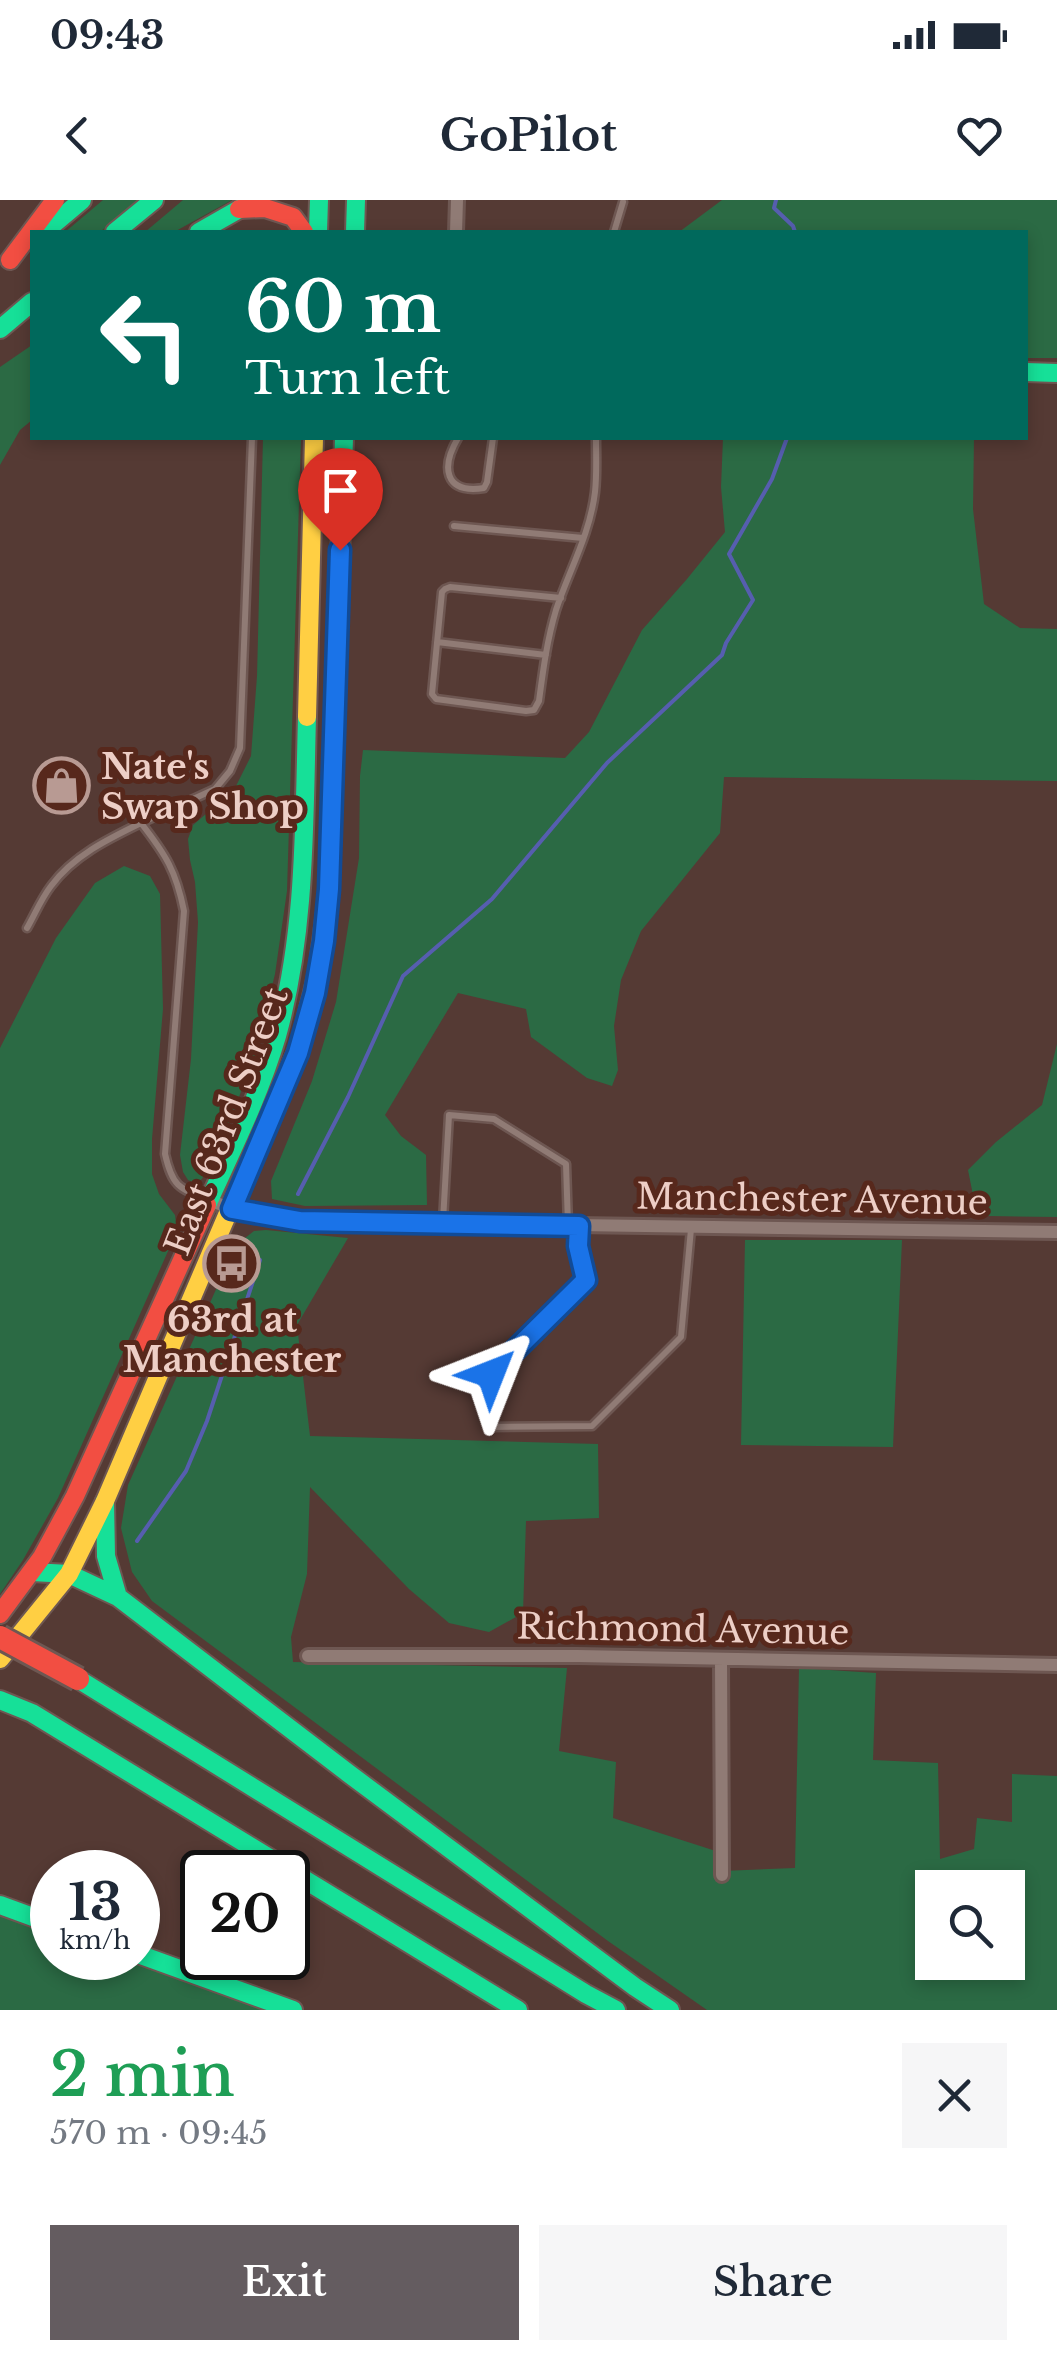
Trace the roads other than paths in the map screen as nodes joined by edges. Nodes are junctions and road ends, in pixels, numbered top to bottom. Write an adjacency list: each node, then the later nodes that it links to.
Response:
1 (55, 200): 9 (main road)
2 (82, 200): 10 (main road)
3 (154, 200): 11 (main road)
4 (319, 200): 14 (main road)
5 (356, 200): 15 (main road)
6 (457, 200): 16 (street)
7 (623, 202): 17 (lane)
8 (247, 205): 12 (main road); 13 (main road)
9 (32, 230)
10 (45, 230)
11 (118, 230)
12 (202, 230)
13 (302, 230)
14 (318, 230)
15 (354, 230)
16 (456, 230)
17 (615, 230)
18 (30, 232): 20 (main road)
19 (30, 243): 20 (main road)
20 (5, 264)
21 (30, 304): 23 (main road)
22 (30, 326): 24 (main road)
23 (0, 329)
24 (0, 348)
25 (1028, 372): 26 (main road)
26 (1057, 373)
27 (252, 440): 38 (lane)
28 (314, 440): 40 (main road, East 63rd Street)
29 (344, 440): 41 (main road, East 63rd Street)
30 (457, 440): 31 (lane)
31 (492, 440)
32 (595, 440): 34 (lane)
33 (454, 526): 34 (lane)
34 (584, 538): 35 (lane)
35 (561, 598): 36 (lane); 37 (lane)
36 (436, 642): 37 (lane); 37 (lane)
37 (546, 655)
38 (141, 823): 39 (lane); 40 (lane)
39 (27, 928)
40 (209, 1200): 41 (street, Manchester Avenue); 47 (main road, East 63rd Street)
41 (232, 1209): 42 (street, Manchester Avenue); 46 (main road, East 63rd Street)
42 (443, 1224): 43 (street, Manchester Avenue); 43 (lane)
43 (573, 1226): 44 (street, Manchester Avenue); 44 (lane)
44 (691, 1228): 45 (street, Manchester Avenue)
45 (1057, 1232)
46 (104, 1501): 48 (main road, East 63rd Street); 49 (main road)
47 (32, 1572): 48 (main road); 50 (main road, East 63rd Street)
48 (69, 1574): 49 (main road); 54 (main road, East 63rd Street)
49 (118, 1597): 64 (main road)
50 (0, 1614)
51 (0, 1638): 63 (main road, bridge)
52 (308, 1656): 53 (street, Richmond Avenue)
53 (721, 1659): 55 (street, Richmond Avenue); 57 (street)
54 (0, 1660)
55 (1057, 1665)
56 (0, 1700): 62 (main road)
57 (722, 1875)
58 (0, 1905): 59 (main road)
59 (30, 1916)
60 (160, 1962): 61 (main road)
61 (293, 2010)
62 (518, 2010)
63 (616, 2010)
64 (670, 2010)

